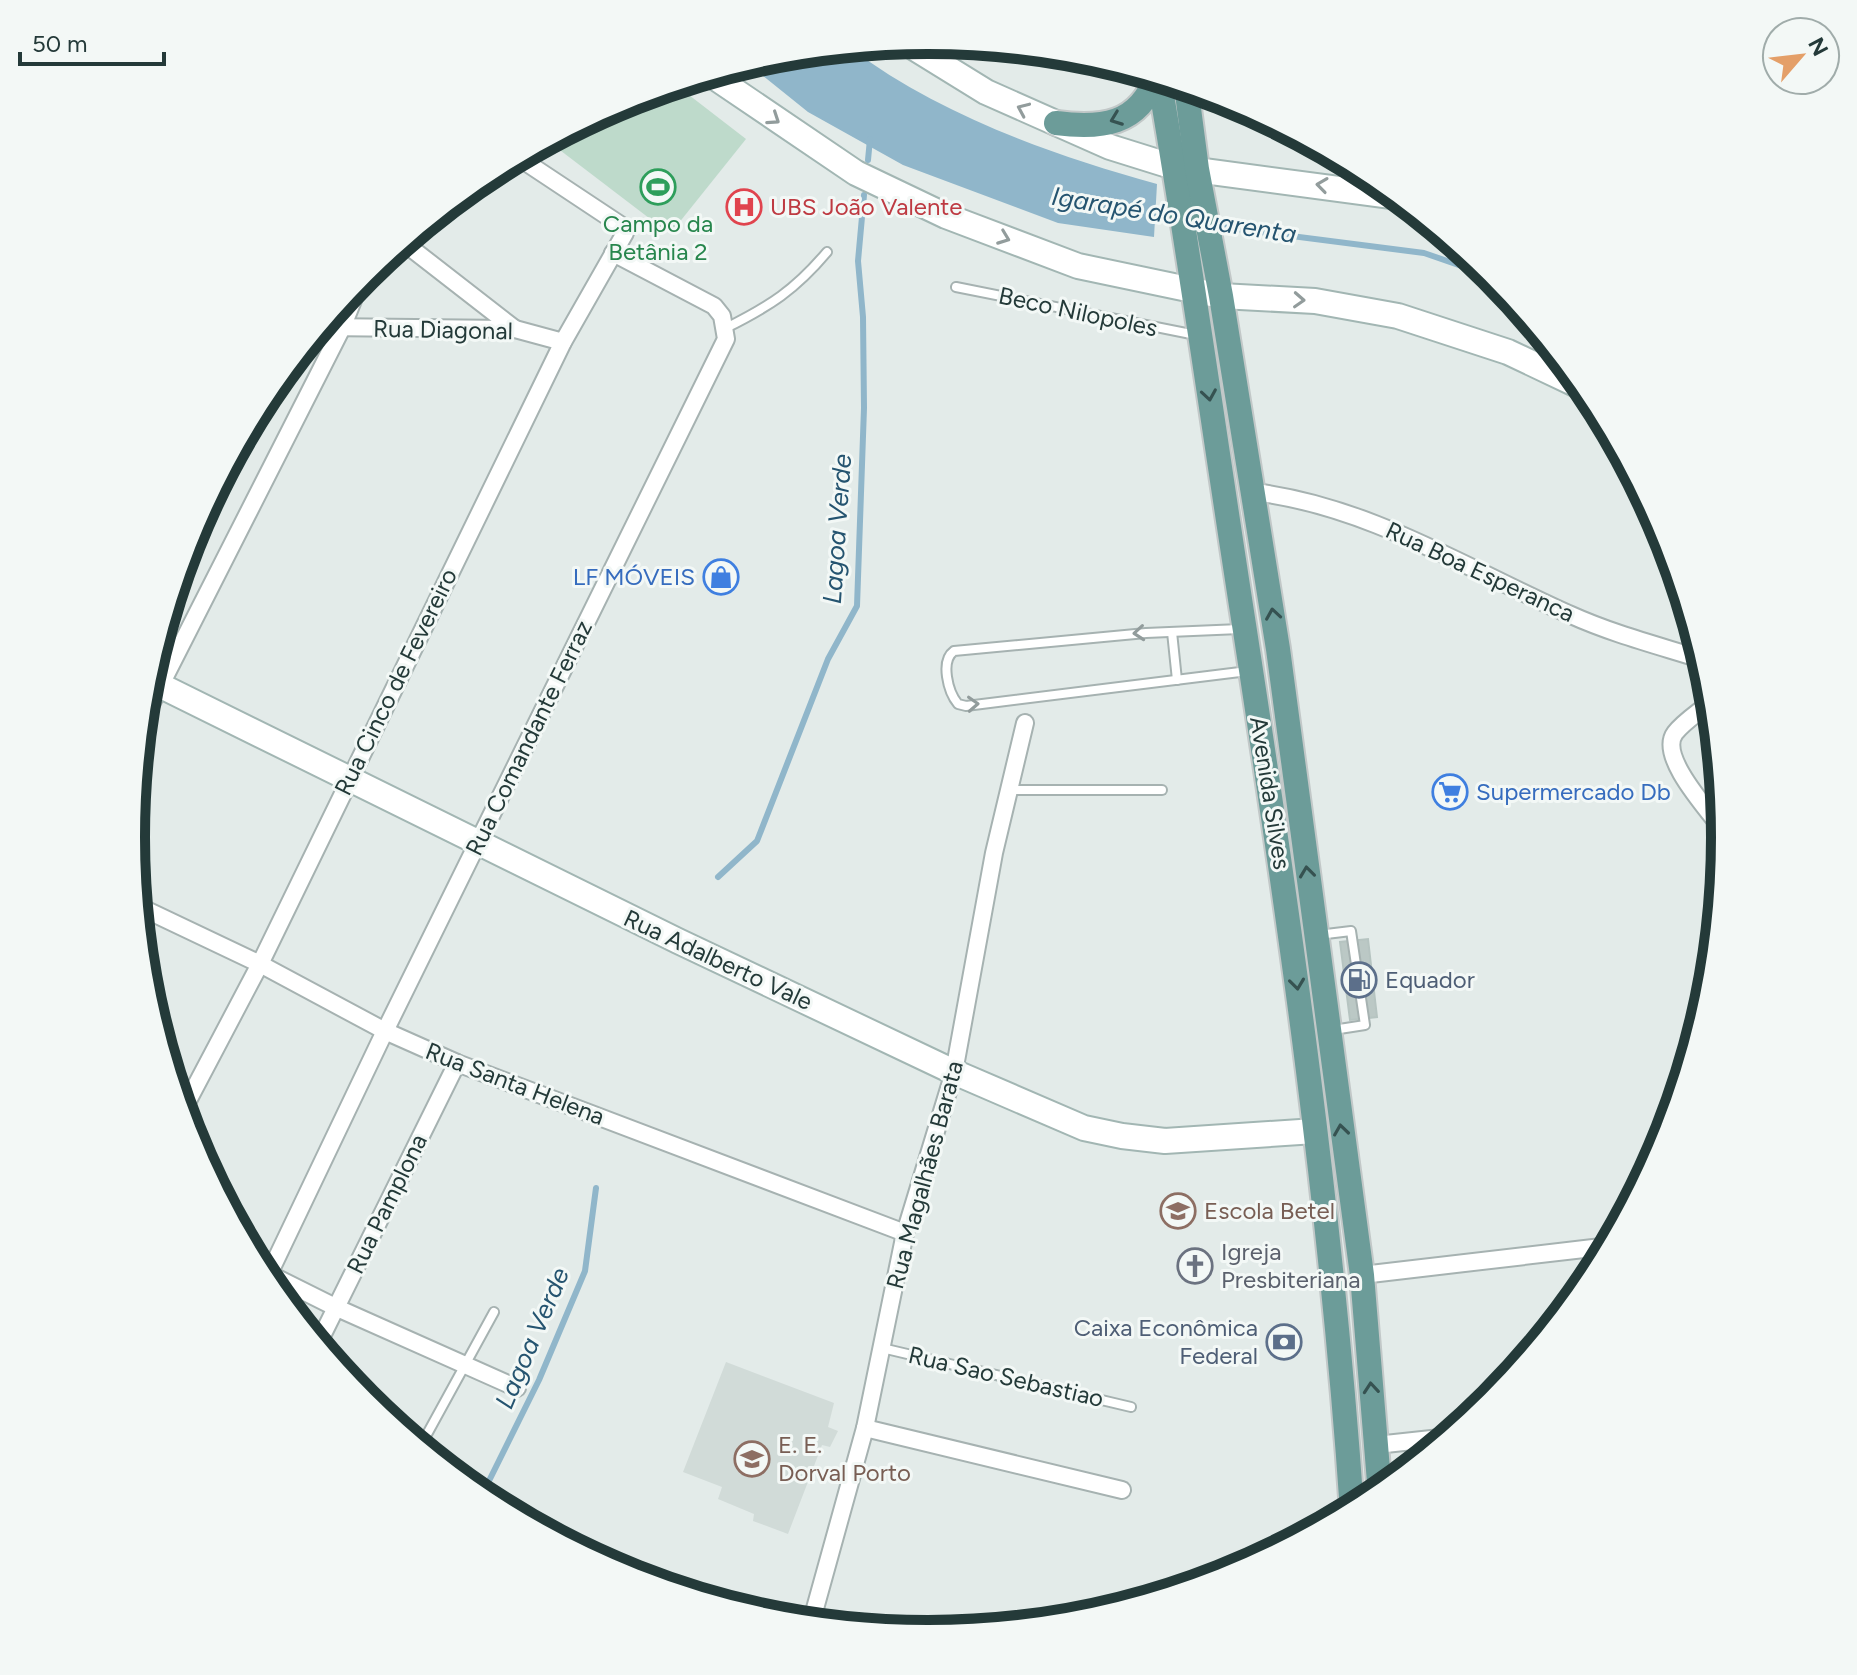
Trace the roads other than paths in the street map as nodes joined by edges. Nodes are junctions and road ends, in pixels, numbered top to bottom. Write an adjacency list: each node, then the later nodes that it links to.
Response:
1 (925, 54): 6 (street, one-way to 1)
2 (722, 82): 14 (street, one-way to 14)
3 (1153, 88): 6 (main road, one-way to 6)
4 (1162, 90): 8 (main road, Avenida Silves)
5 (1186, 98): 8 (main road, Avenida Silves)
6 (1056, 123): 8 (street)
7 (529, 164): 12 (street)
8 (1187, 174): 9 (street, one-way to 8); 14 (main road, Avenida Silves); 15 (main road, Avenida Silves)
9 (1376, 194)
10 (411, 249): 20 (street)
11 (827, 252): 19 (lane)
12 (613, 253): 19 (street); 22 (street, Rua Cinco de Fevereiro)
13 (956, 287): 21 (lane, Beco Nilopoles)
14 (1194, 290): 15 (street); 21 (main road, Avenida Silves)
15 (1221, 296): 23 (street, one-way to 23); 24 (main road, Avenida Silves)
16 (349, 310): 18 (street)
17 (334, 328): 18 (street, Rua Diagonal)
18 (342, 328): 20 (street, Rua Diagonal); 28 (street)
19 (726, 328): 38 (street, Rua Comandante Ferraz)
20 (515, 329): 22 (street, Rua Diagonal)
21 (1201, 336): 25 (main road, Avenida Silves, one-way to 25)
22 (563, 342): 34 (street, Rua Cinco de Fevereiro)
23 (1562, 378)
24 (1254, 492): 27 (street, Rua Boa Esperanca); 40 (main road, Avenida Silves, one-way to 24)
25 (1245, 629): 26 (lane); 29 (main road, Avenida Silves)
26 (1172, 632): 30 (lane); 30 (lane, one-way to 30)
27 (1690, 655)
28 (166, 659)
29 (1251, 671): 30 (lane); 47 (main road, Avenida Silves, one-way to 47)
30 (1177, 680)
31 (160, 685): 34 (street, Rua Adalberto Vale)
32 (1701, 710): 37 (street)
33 (1025, 723): 35 (street, Rua Magalhães Barata)
34 (348, 779): 38 (street, Rua Adalberto Vale); 41 (street, Rua Cinco de Fevereiro)
35 (1009, 790): 36 (lane); 45 (street, Rua Magalhães Barata)
36 (1162, 790)
37 (1711, 814)
38 (477, 844): 42 (street, Rua Comandante Ferraz); 45 (street, Rua Adalberto Vale)
39 (149, 911): 41 (street, Rua Santa Helena)
40 (1315, 936): 43 (main road, Avenida Silves); 43 (lane)
41 (260, 964): 42 (street, Rua Santa Helena); 46 (street, Rua Cinco de Fevereiro)
42 (385, 1031): 44 (street, Rua Santa Helena); 50 (street, Rua Comandante Ferraz)
43 (1328, 1031): 51 (main road, Avenida Silves, one-way to 43)
44 (457, 1063): 48 (street, Rua Santa Helena); 53 (street, Rua Pamplona)
45 (954, 1072): 47 (street, Rua Adalberto Vale); 48 (street, Rua Magalhães Barata)
46 (190, 1097)
47 (1315, 1131): 66 (main road, Avenida Silves)
48 (905, 1233): 56 (street, Rua Magalhães Barata)
49 (1596, 1248): 51 (street)
50 (269, 1260)
51 (1362, 1275): 63 (main road, Avenida Silves, one-way to 51)
52 (282, 1280): 53 (street)
53 (335, 1307): 55 (street, Rua Pamplona); 57 (street)
54 (494, 1312): 57 (lane)
55 (323, 1334)
56 (881, 1348): 59 (lane, Rua Sao Sebastiao); 60 (street, Rua Magalhães Barata)
57 (464, 1363): 58 (street); 61 (lane)
58 (517, 1388)
59 (1131, 1407)
60 (865, 1428): 65 (street); 67 (street, Rua Magalhães Barata)
61 (425, 1437)
62 (1430, 1439): 63 (street)
63 (1376, 1445): 64 (main road, Avenida Silves)
64 (1379, 1478)
65 (1122, 1490)
66 (1351, 1497)
67 (814, 1612)

